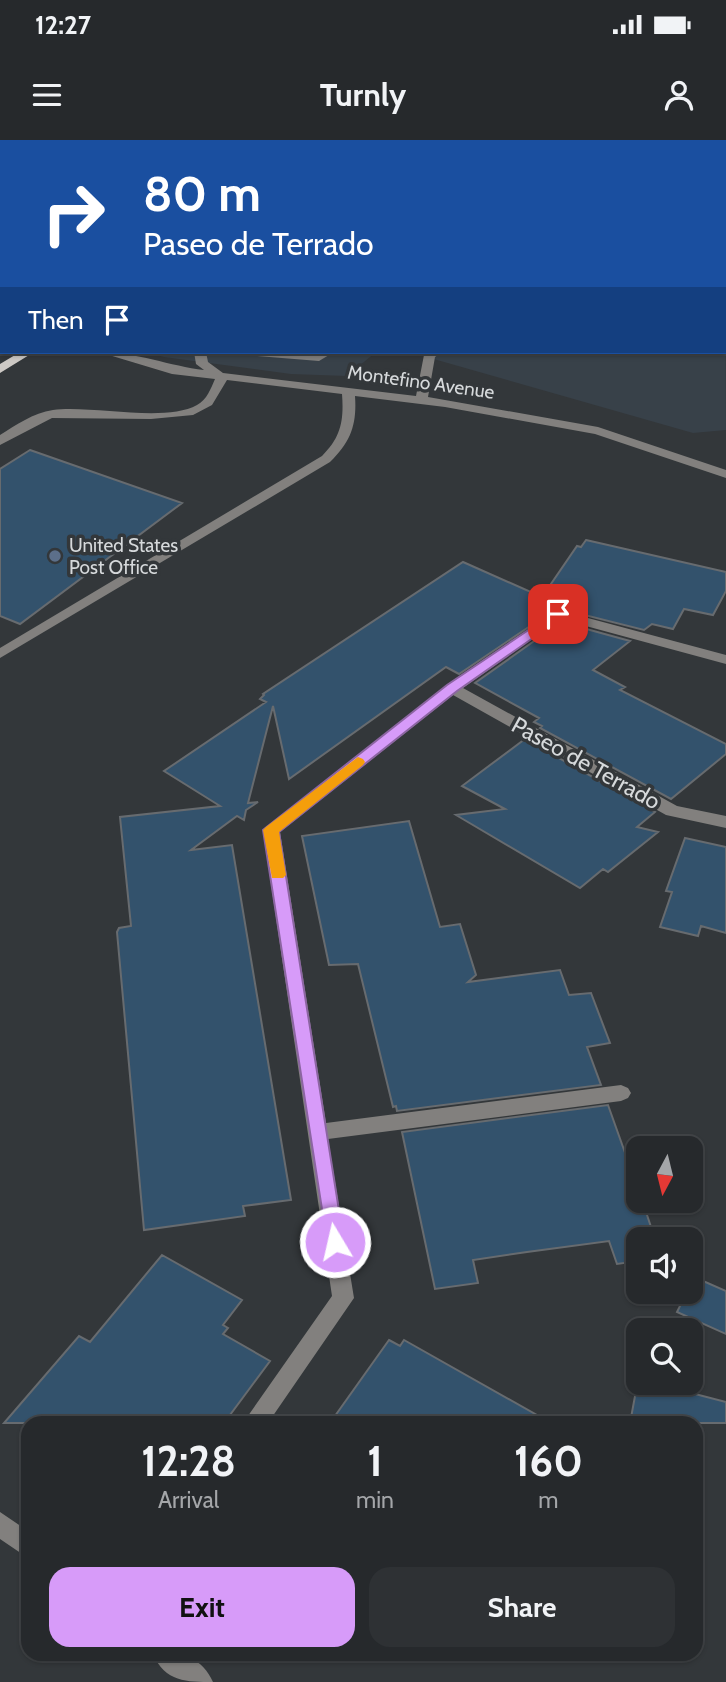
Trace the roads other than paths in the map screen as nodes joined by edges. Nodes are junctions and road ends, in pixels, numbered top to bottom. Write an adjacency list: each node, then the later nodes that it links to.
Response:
1 (25, 354): 7 (main road)
2 (112, 354): 8 (street, Montefino Avenue)
3 (200, 354): 8 (street)
4 (270, 354): 5 (street)
5 (325, 354)
6 (432, 354): 10 (street)
7 (0, 369)
8 (222, 377): 9 (street, Montefino Avenue); 11 (street)
9 (348, 390): 10 (street, Montefino Avenue); 13 (street)
10 (421, 400): 12 (street, Montefino Avenue)
11 (0, 441)
12 (726, 474)
13 (0, 654)
14 (726, 660): 15 (street)
15 (452, 688): 16 (street, Paseo de Terrado); 18 (street)
16 (726, 822)
17 (621, 1093): 18 (street)
18 (318, 1132): 19 (street)
19 (259, 1416)
20 (0, 1524): 21 (street)
21 (21, 1540)
22 (174, 1661): 23 (street)
23 (200, 1682)

